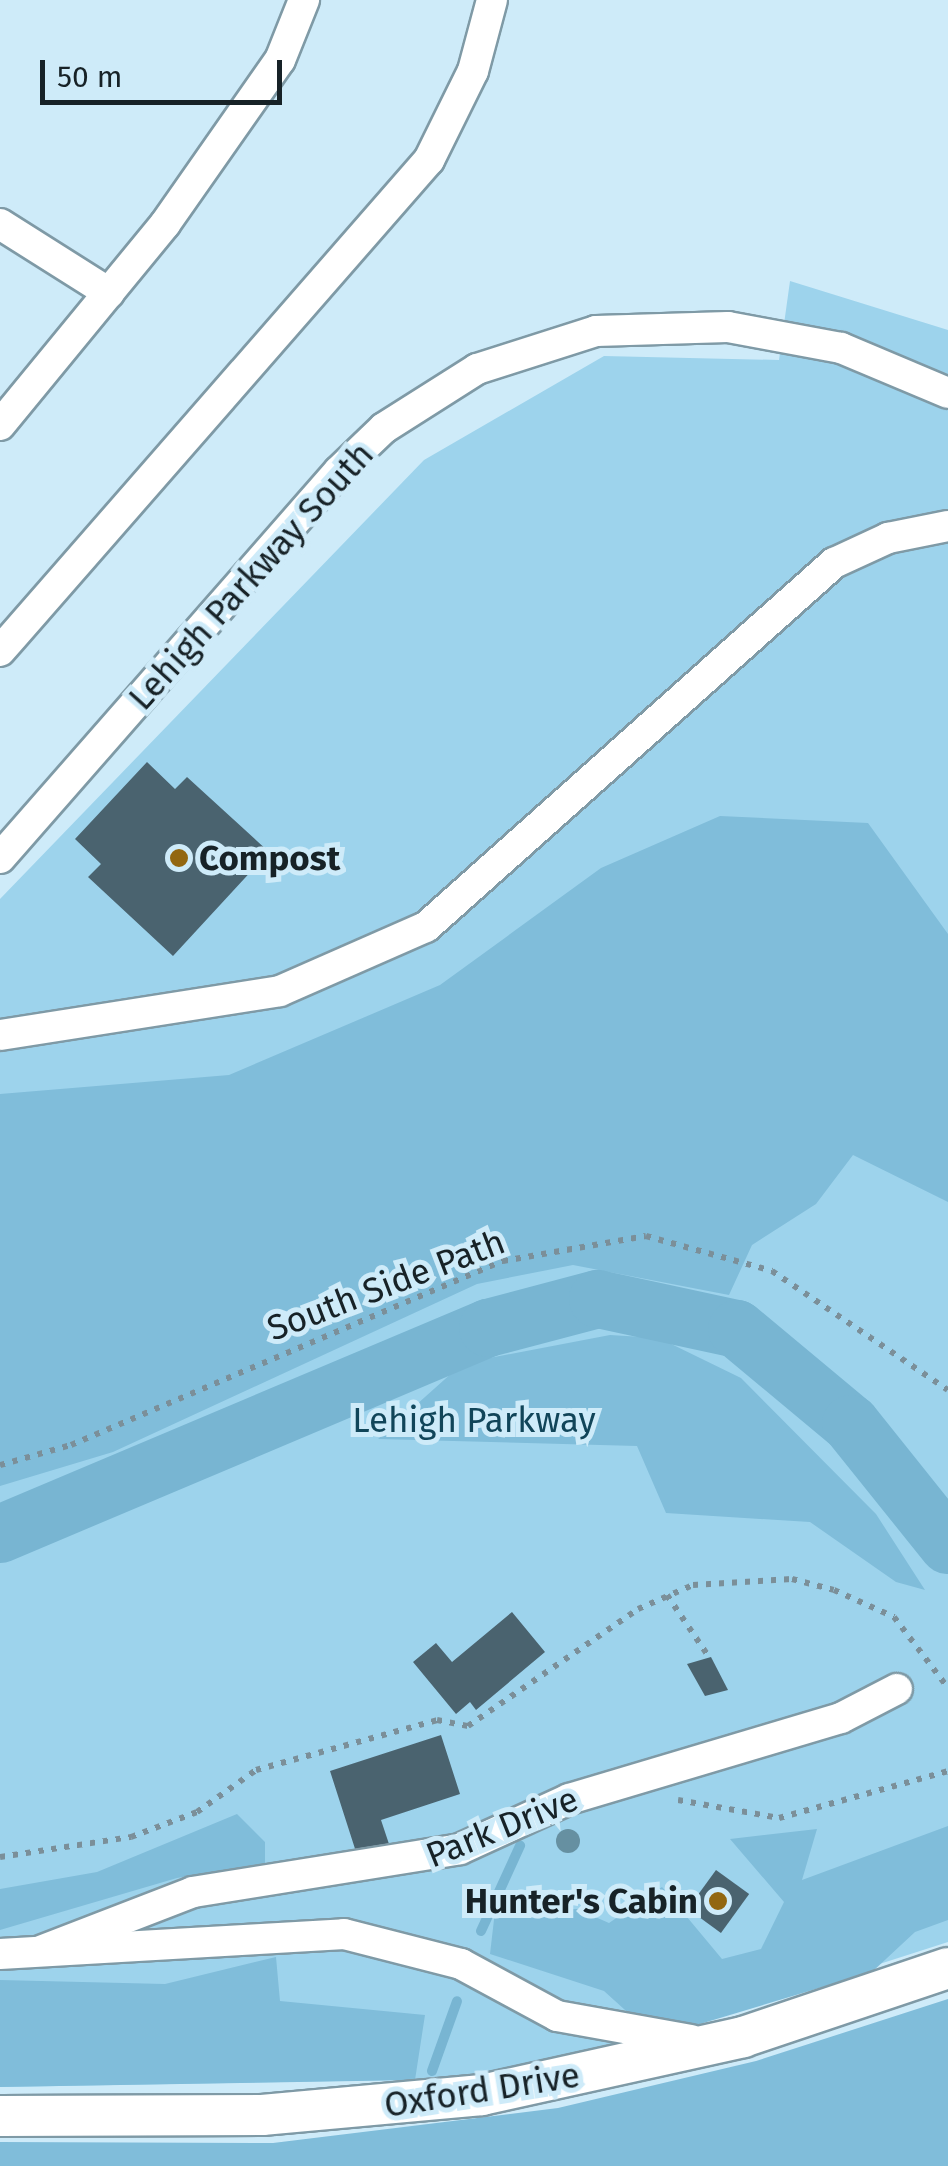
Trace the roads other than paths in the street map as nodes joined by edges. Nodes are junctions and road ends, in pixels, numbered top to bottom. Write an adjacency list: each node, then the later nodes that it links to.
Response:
1 (304, 0): 4 (street)
2 (492, 0): 8 (street)
3 (0, 224): 4 (street)
4 (108, 293): 6 (street)
5 (948, 393): 9 (street, Lehigh Parkway South)
6 (0, 425)
7 (948, 526): 10 (street)
8 (0, 651)
9 (0, 858)
10 (0, 1035)
11 (897, 1690): 12 (street, Park Drive)
12 (43, 1950): 13 (street, Park Drive); 15 (street, Park Drive)
13 (0, 1954)
14 (948, 1968): 15 (main road, Oxford Drive)
15 (743, 2037): 16 (main road, Oxford Drive)
16 (0, 2116)

